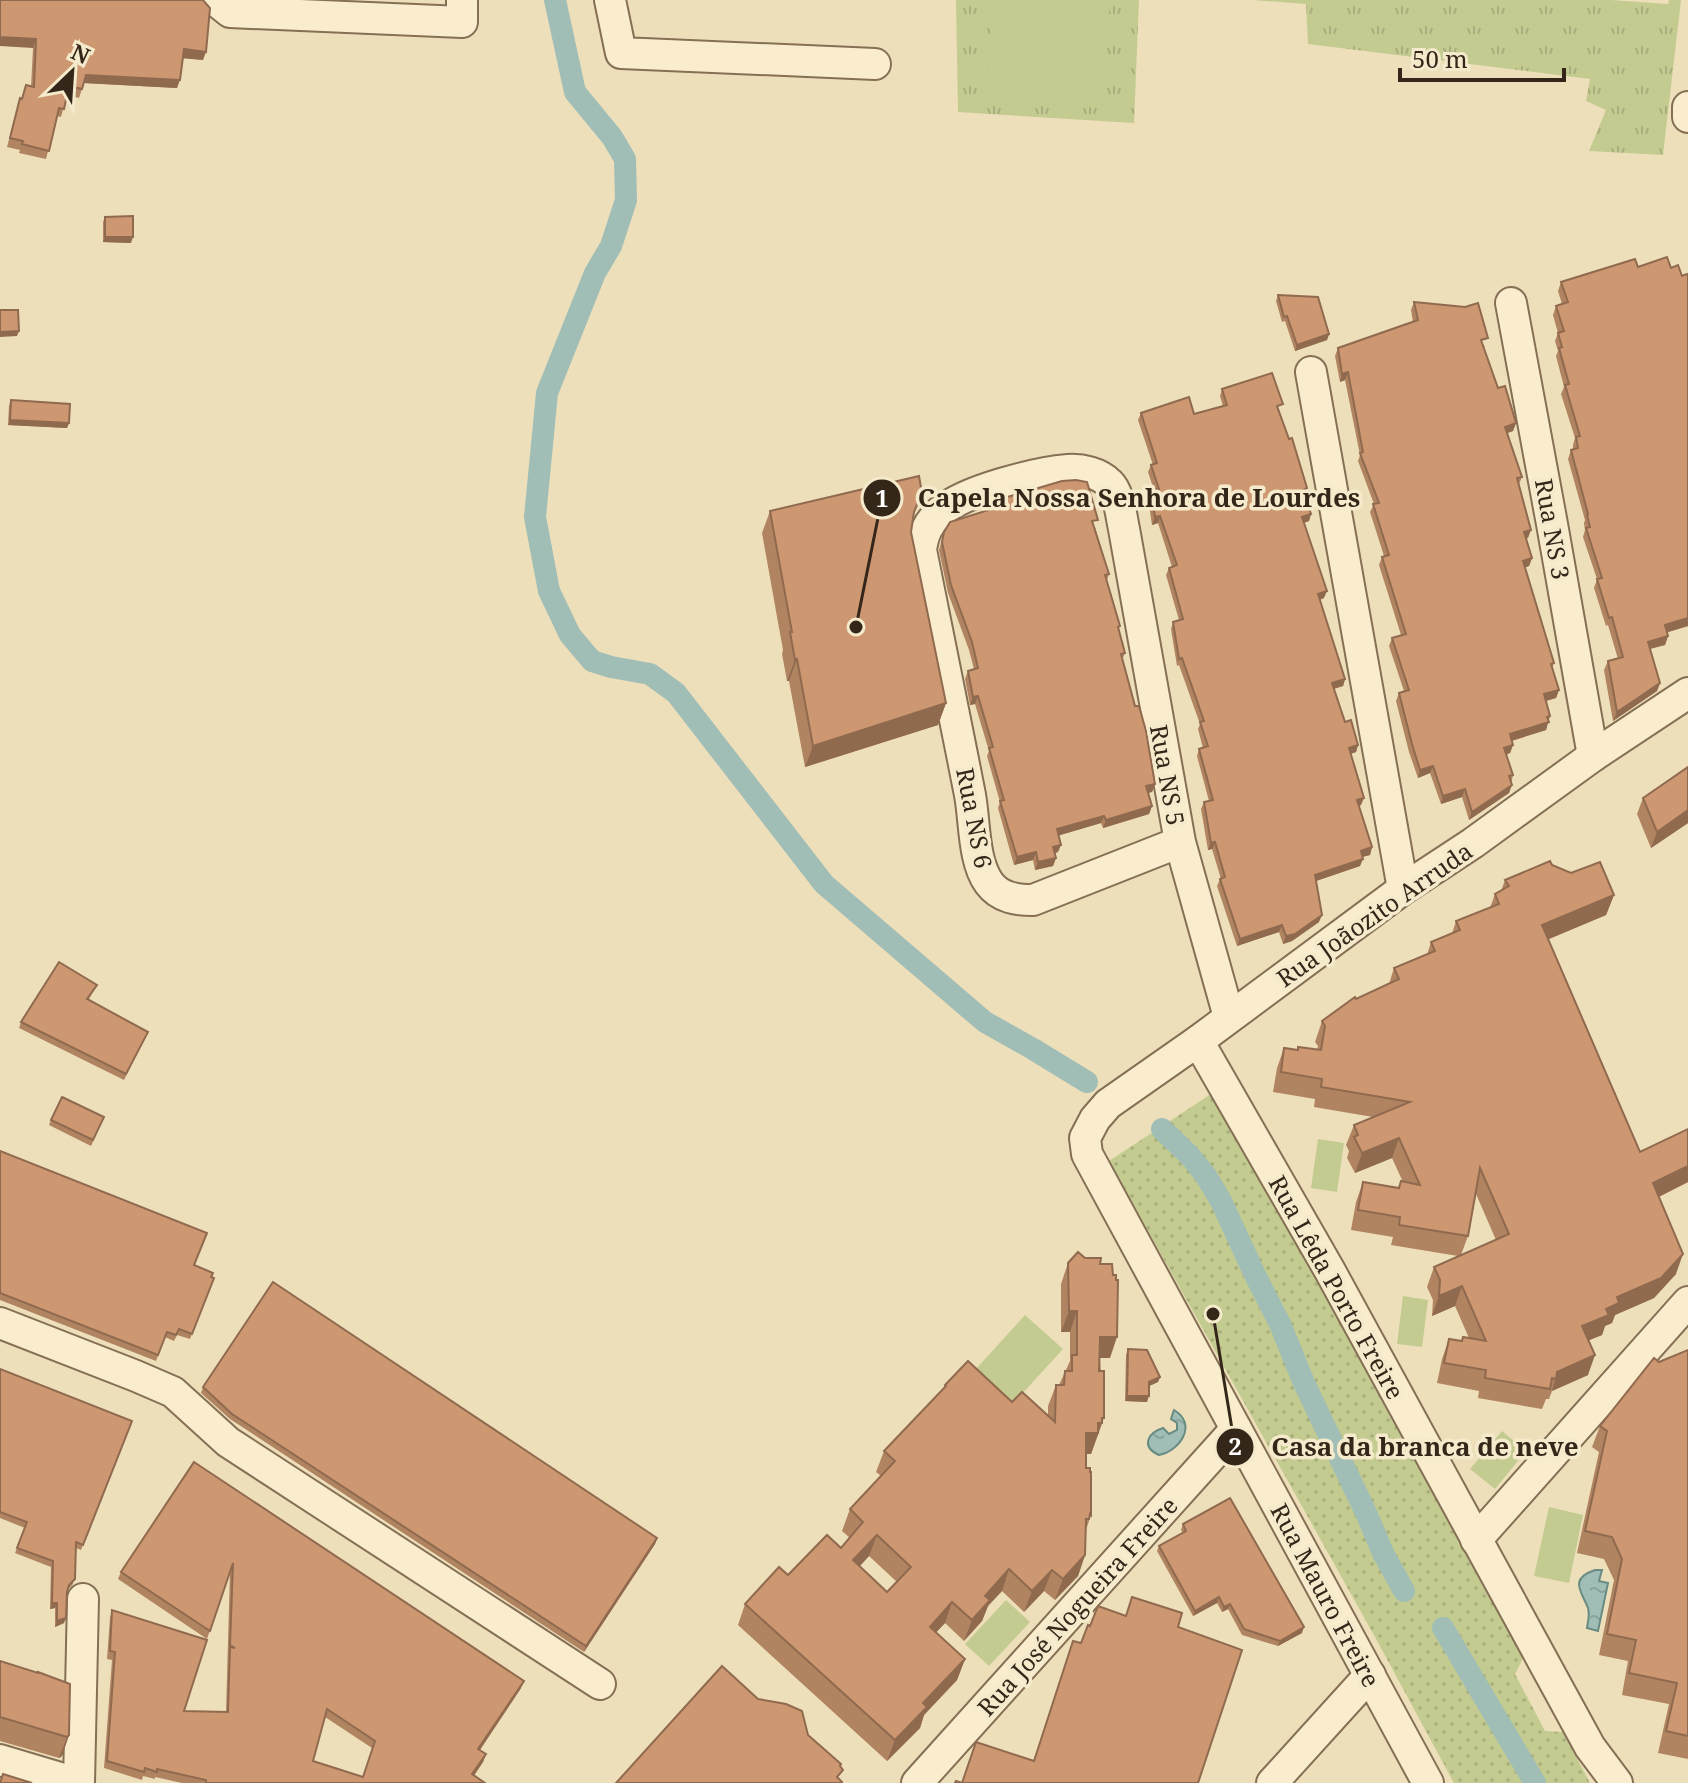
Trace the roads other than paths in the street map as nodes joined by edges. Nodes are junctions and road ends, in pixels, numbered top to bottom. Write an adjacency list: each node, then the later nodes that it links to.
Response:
1 (215, 0): 2 (street)
2 (462, 0)
3 (610, 0): 4 (street)
4 (875, 64)
5 (1688, 107): 6 (street)
6 (1688, 117)
7 (1511, 303): 11 (street, Rua NS 3)
8 (1311, 372): 13 (street)
9 (921, 550): 12 (street, Rua NS 6); 12 (street, Rua NS 5)
10 (1688, 693): 11 (street, Rua Joãozito Arruda)
11 (1593, 756): 13 (street, Rua Joãozito Arruda)
12 (1180, 842): 14 (street, Rua NS 5)
13 (1403, 889): 14 (street, Rua Joãozito Arruda)
14 (1229, 1017): 15 (street, Rua Joãozito Arruda)
15 (1198, 1041): 16 (street, Rua Joãozito Arruda); 20 (street, Rua Lêda Porto Freire)
16 (1087, 1154): 19 (street, Rua Mauro Freire)
17 (1688, 1302): 20 (street)
18 (0, 1323): 23 (street)
19 (1236, 1429): 22 (street, Rua Mauro Freire); 26 (street, Rua José Nogueira Freire)
20 (1476, 1540): 29 (street, Rua Lêda Porto Freire)
21 (83, 1599): 25 (street)
22 (1370, 1675): 27 (street); 28 (street, Rua Mauro Freire)
23 (600, 1684)
24 (0, 1760): 25 (street)
25 (78, 1783)
26 (917, 1783)
27 (1272, 1783)
28 (1428, 1783)
29 (1617, 1783)

